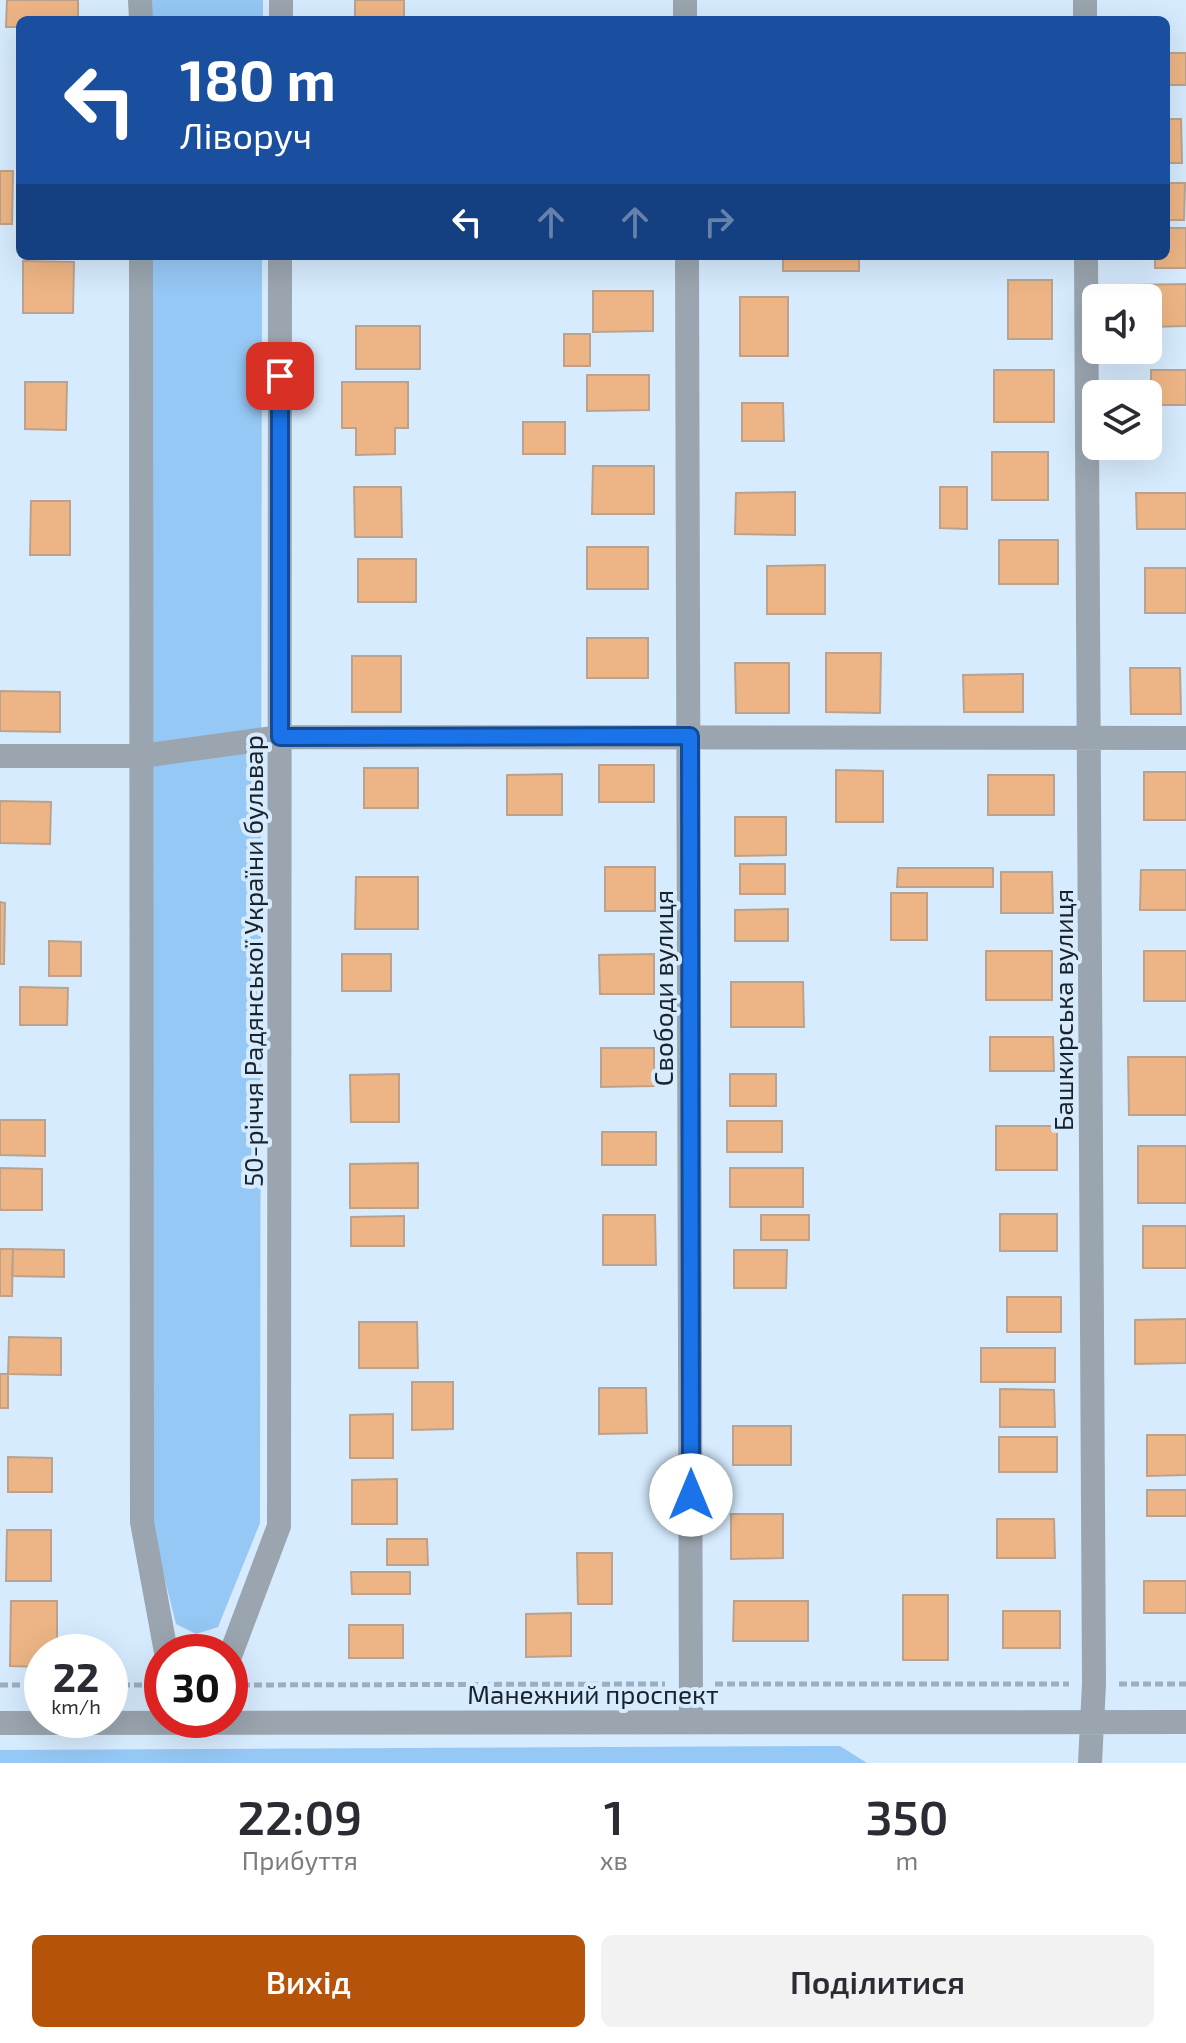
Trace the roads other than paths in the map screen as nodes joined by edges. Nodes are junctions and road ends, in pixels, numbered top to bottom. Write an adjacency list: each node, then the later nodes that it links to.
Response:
1 (141, 260): 10 (street)
2 (280, 260): 6 (street, 50-річчя Радянської України бульвар)
3 (687, 260): 5 (street, Свободи вулиця)
4 (1086, 260): 7 (street, Башкирська вулиця)
5 (690, 736): 6 (street); 7 (street); 13 (street, Свободи вулиця)
6 (280, 737): 10 (street); 12 (street, 50-річчя Радянської України бульвар)
7 (1088, 737): 8 (street); 18 (street, Башкирська вулиця)
8 (1186, 738)
9 (0, 756): 10 (street)
10 (142, 756): 11 (street)
11 (163, 1634)
12 (238, 1634)
13 (691, 1720): 15 (street, Манежний проспект); 18 (street, Манежний проспект)
14 (144, 1722): 17 (street, Манежний проспект)
15 (248, 1722)
16 (1186, 1722): 18 (street, Манежний проспект)
17 (0, 1723)
18 (1094, 1723): 19 (street, Башкирська вулиця)
19 (1090, 1763)

